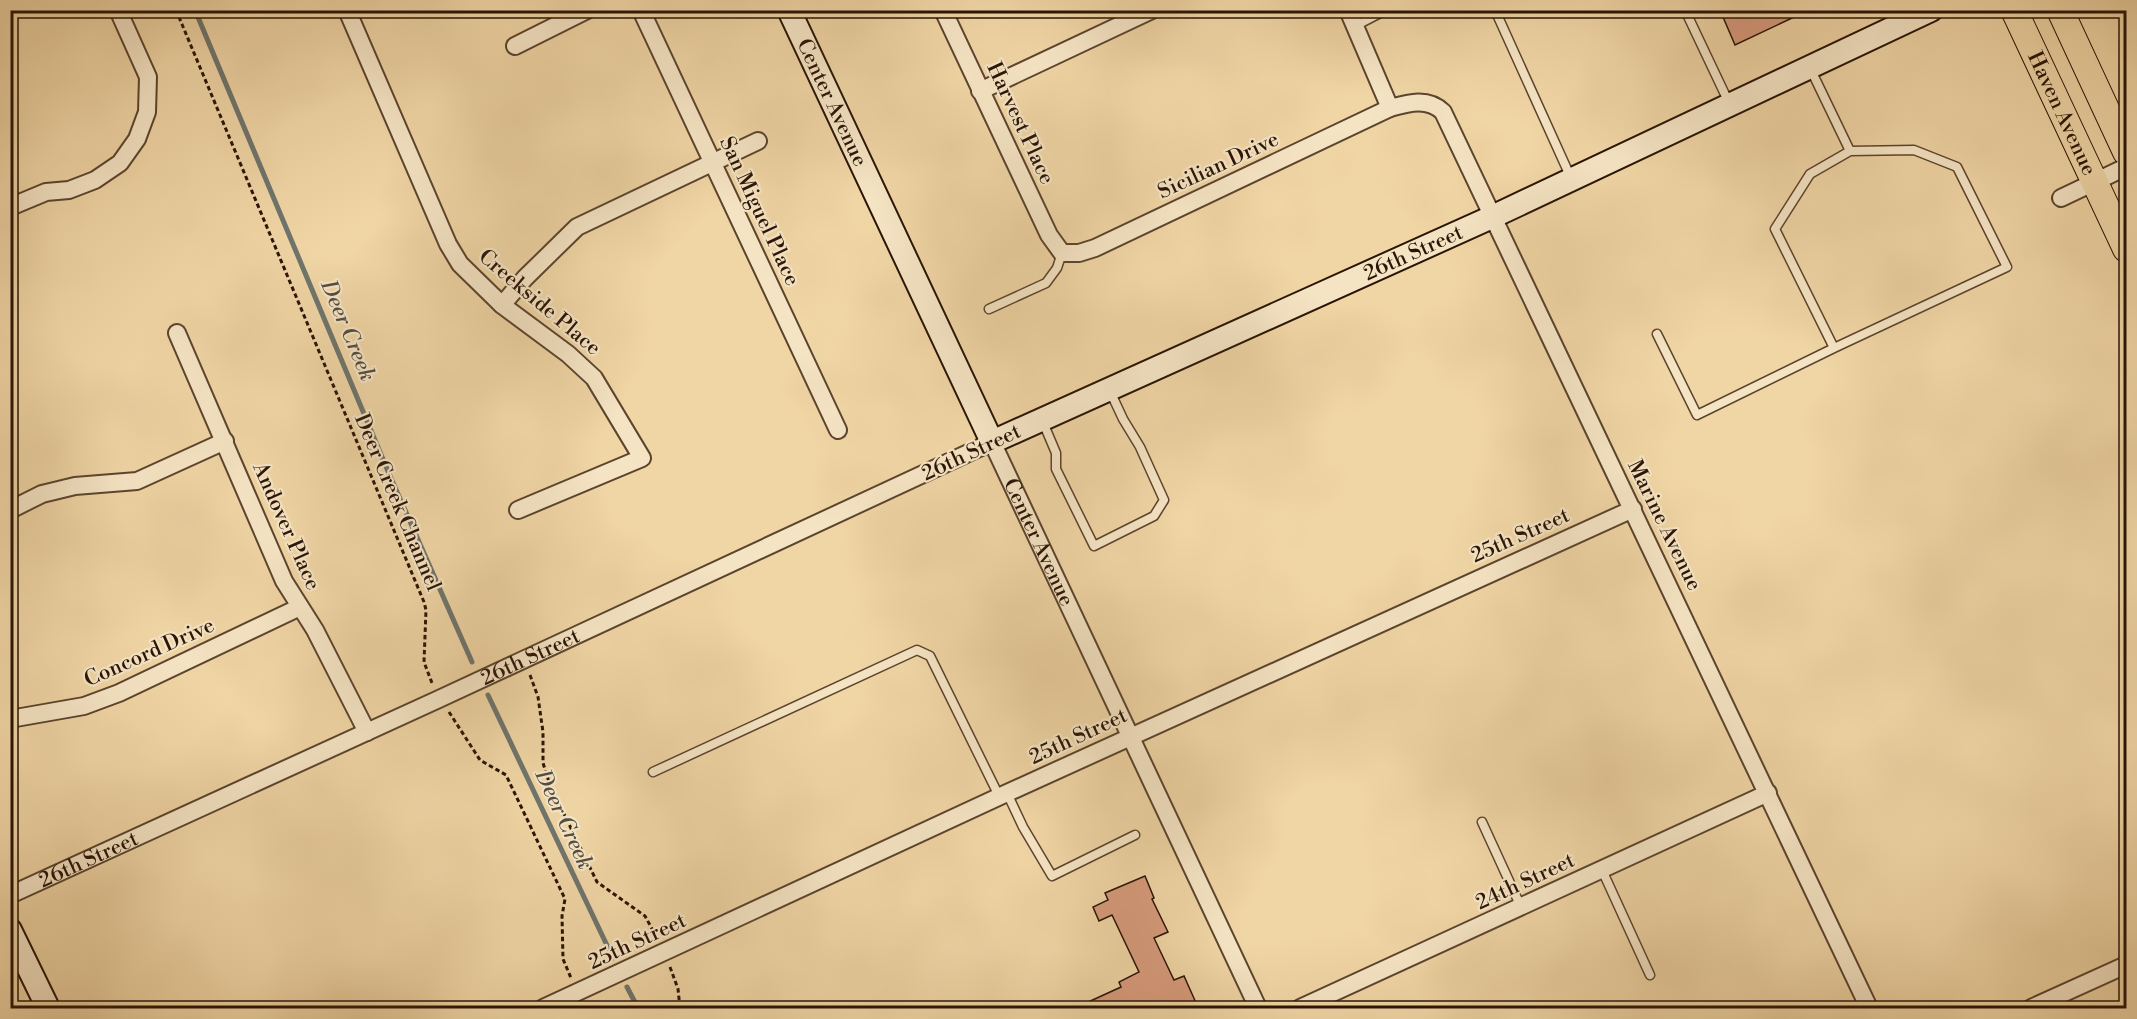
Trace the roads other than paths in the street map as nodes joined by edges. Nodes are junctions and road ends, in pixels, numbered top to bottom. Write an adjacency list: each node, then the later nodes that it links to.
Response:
1 (118, 10): 28 (street)
2 (347, 10): 32 (street, Creekside Place)
3 (587, 10): 15 (street)
4 (641, 10): 23 (street, San Miguel Place)
5 (789, 10): 41 (street, Center Avenue)
6 (943, 10): 17 (street, Harvest Place)
7 (1152, 10): 17 (street)
8 (1386, 10): 14 (lane)
9 (1495, 10): 25 (lane)
10 (1685, 10): 18 (lane)
11 (1931, 10): 16 (street, 26th Street)
12 (2014, 10): 26 (main road, Haven Avenue)
13 (2060, 10): 22 (main road, Haven Avenue)
14 (1351, 18): 19 (street)
15 (515, 46)
16 (1809, 68): 18 (street, 26th Street); 21 (lane)
17 (980, 91): 31 (street, Harvest Place)
18 (1730, 105): 25 (street, 26th Street)
19 (1390, 108): 29 (street, Marine Avenue); 31 (street, Sicilian Drive)
20 (758, 141): 23 (street)
21 (1850, 151): 36 (lane); 36 (lane)
22 (2127, 152)
23 (712, 162): 32 (street); 39 (street, San Miguel Place)
24 (2127, 168): 26 (street)
25 (1571, 179): 29 (street, 26th Street)
26 (2095, 183): 27 (street); 30 (main road, Haven Avenue)
27 (2061, 198)
28 (10, 207)
29 (1492, 217): 37 (street, 26th Street); 42 (street, Marine Avenue)
30 (2127, 249)
31 (1062, 253): 33 (lane)
32 (502, 305): 44 (street, Creekside Place)
33 (988, 309)
34 (177, 333): 40 (street, Andover Place)
35 (1657, 334): 36 (lane)
36 (1834, 348)
37 (1109, 390): 38 (street, 26th Street); 38 (lane)
38 (1042, 420): 41 (street, 26th Street)
39 (838, 430)
40 (225, 441): 43 (street); 45 (street, Andover Place)
41 (992, 441): 47 (street, 26th Street); 48 (street, Center Avenue)
42 (1633, 509): 48 (street, 25th Street); 50 (street, Marine Avenue)
43 (10, 510)
44 (518, 510)
45 (300, 607): 46 (street, Concord Drive); 47 (street, Andover Place)
46 (10, 719)
47 (367, 732): 55 (street, 26th Street)
48 (1130, 736): 51 (street, 25th Street); 62 (street, Center Avenue)
49 (653, 771): 51 (lane)
50 (1768, 793): 54 (street, 24th Street); 64 (street, Marine Avenue)
51 (1003, 795): 53 (lane); 61 (street, 25th Street)
52 (1482, 822): 56 (lane)
53 (1135, 835)
54 (1602, 870): 56 (street, 24th Street); 59 (lane)
55 (10, 895)
56 (1522, 907): 63 (street, 24th Street)
57 (10, 930): 60 (street)
58 (2127, 965): 65 (street)
59 (1650, 975)
60 (48, 1008)
61 (543, 1008)
62 (1258, 1008)
63 (1300, 1008)
64 (1869, 1008)
65 (2031, 1008)

